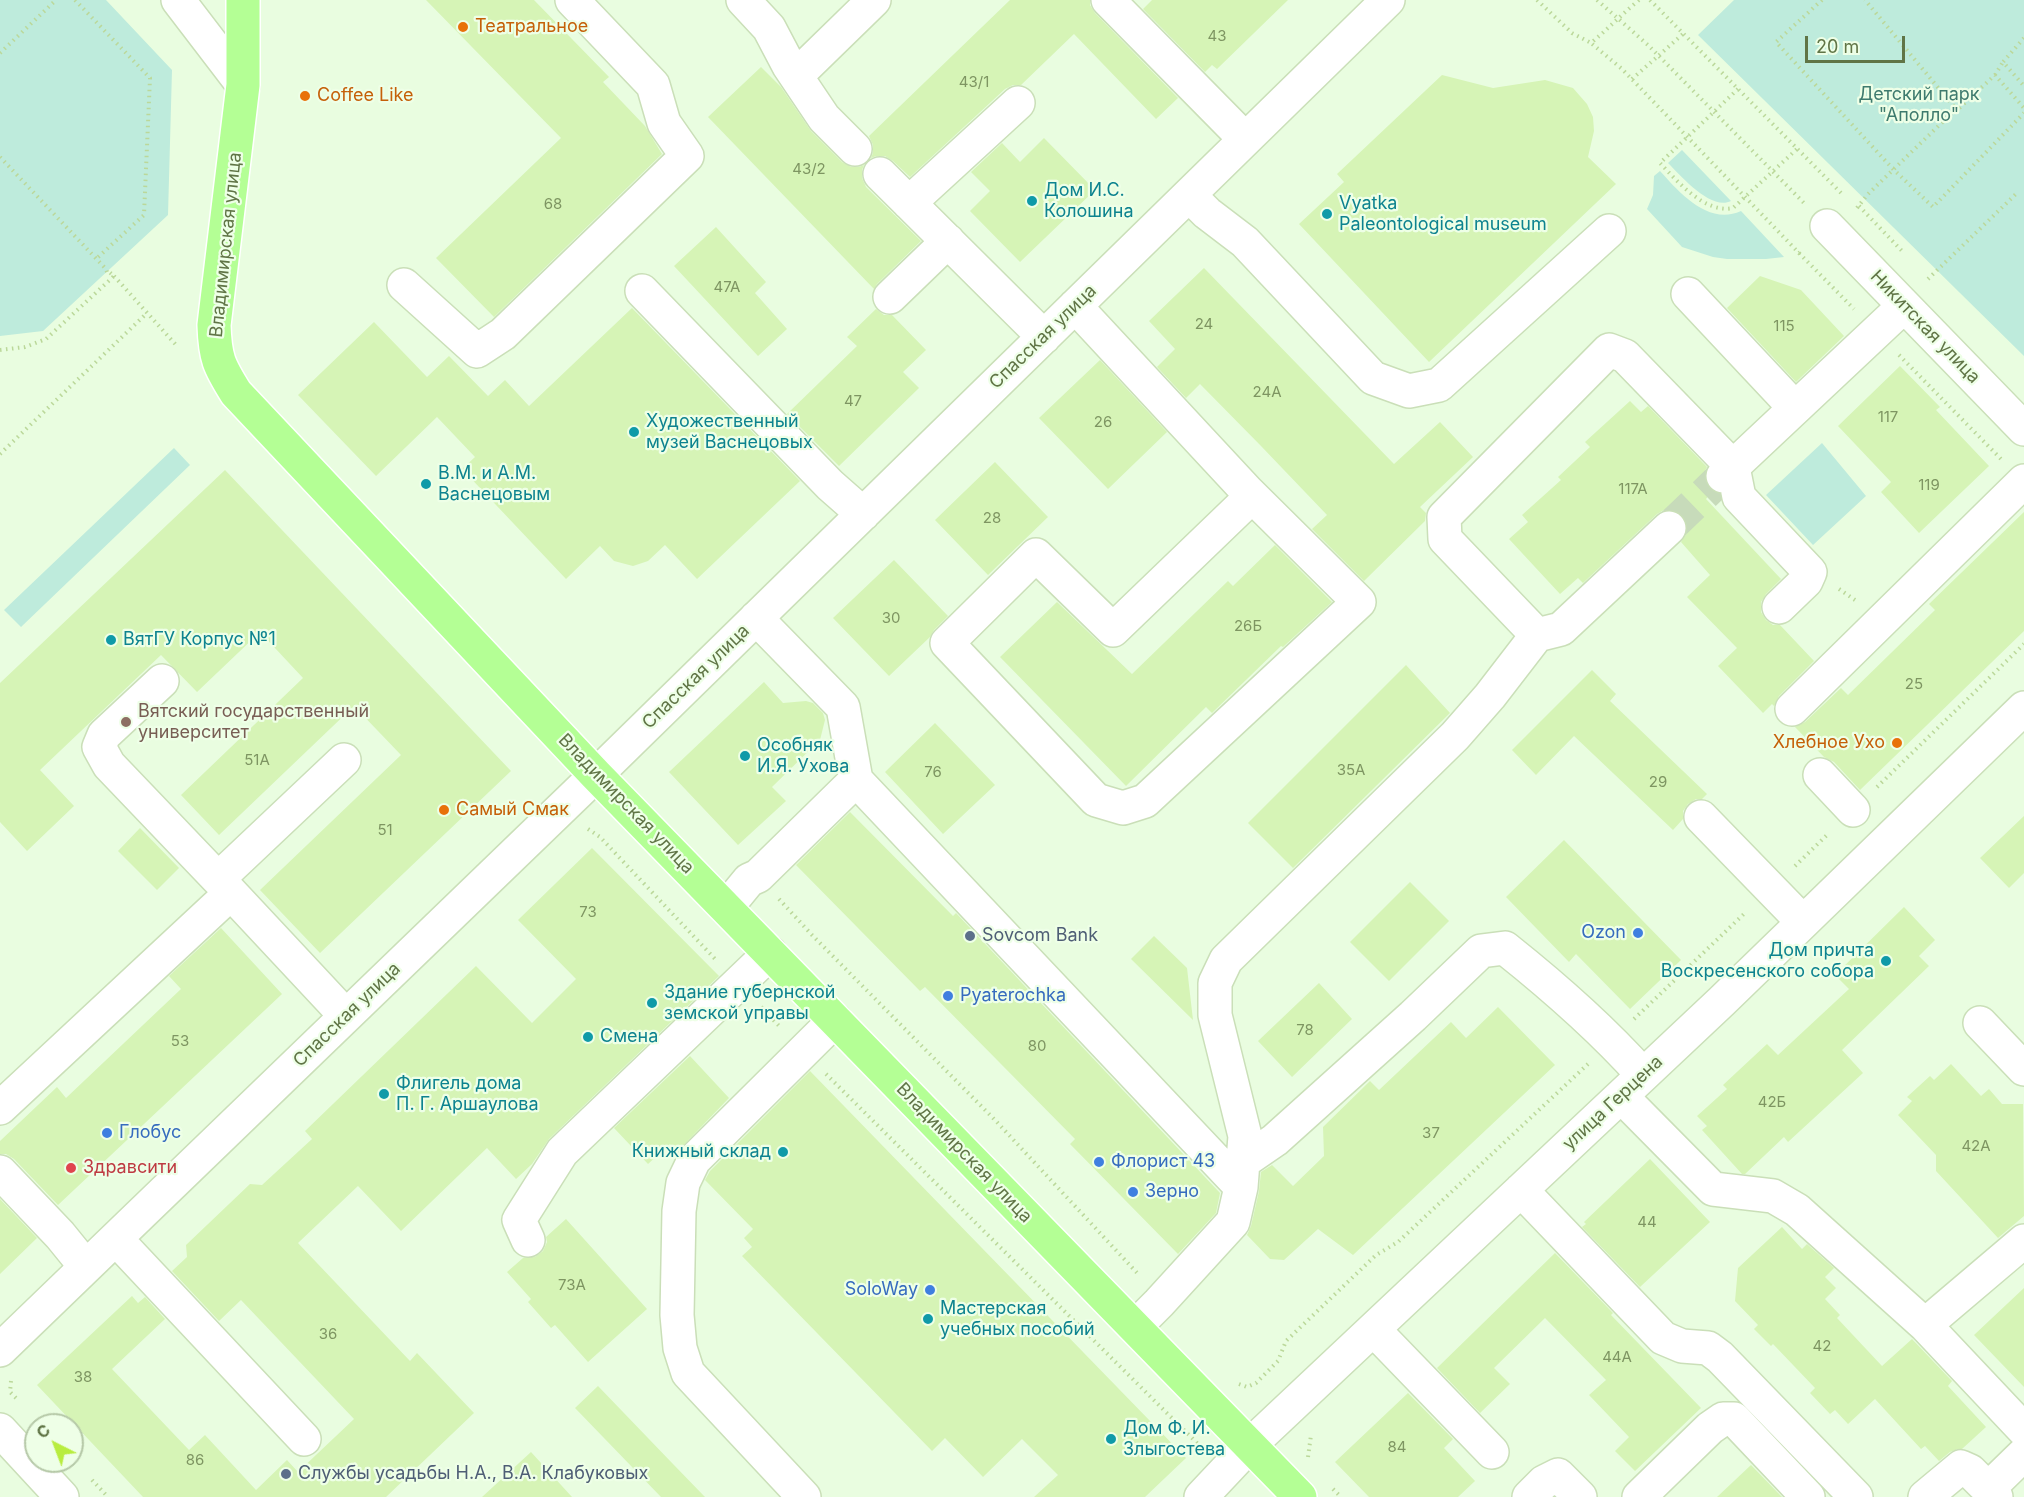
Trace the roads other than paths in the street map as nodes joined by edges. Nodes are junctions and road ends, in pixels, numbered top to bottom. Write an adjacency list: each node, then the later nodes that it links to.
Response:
1 (178, 0): 9 (street)
2 (243, 0): 9 (main road, Владимирская улица)
3 (572, 0): 19 (street)
4 (743, 0): 8 (street)
5 (874, 0): 8 (street)
6 (1108, 0): 11 (street)
7 (1388, 0): 11 (street, Спасская улица)
8 (796, 76): 12 (street)
9 (243, 85): 40 (main road, Владимирская улица)
10 (1017, 103): 15 (street)
11 (1245, 139): 14 (street, Спасская улица)
12 (855, 149)
13 (880, 174): 15 (street)
14 (1188, 195): 17 (street); 23 (street, Спасская улица)
15 (909, 202): 18 (street)
16 (1831, 230): 24 (street, Никитская улица)
17 (1609, 231)
18 (948, 241): 22 (street); 25 (street)
19 (404, 285)
20 (642, 291): 31 (street)
21 (1688, 294): 26 (street)
22 (890, 297)
23 (1075, 306): 25 (street, Спасская улица); 30 (street)
24 (1904, 306): 26 (street); 27 (street, Никитская улица)
25 (1044, 337): 31 (street, Спасская улица)
26 (1796, 408): 28 (street)
27 (2024, 429)
28 (1728, 472): 33 (street); 35 (street)
29 (2023, 481): 38 (street)
30 (1247, 491): 30 (street)
31 (863, 514): 34 (street, Спасская улица)
32 (1669, 528): 35 (street)
33 (1779, 607)
34 (756, 618): 40 (street, Спасская улица); 42 (street)
35 (1537, 635): 56 (street)
36 (162, 681): 45 (street)
37 (2024, 708): 47 (street, улица Герцена)
38 (1792, 709)
39 (344, 760): 45 (street)
40 (596, 775): 46 (main road, Владимирская улица); 49 (street, Спасская улица)
41 (1820, 775): 43 (street)
42 (856, 780): 46 (street); 56 (street)
43 (1853, 810)
44 (1701, 817): 47 (street)
45 (225, 886): 49 (street); 54 (street)
46 (726, 908): 48 (main road, Владимирская улица)
47 (1803, 922): 53 (street, улица Герцена)
48 (770, 953): 50 (main road, Владимирская улица); 59 (street)
49 (346, 1016): 58 (street, Спасская улица)
50 (835, 1020): 63 (main road, Владимирская улица); 74 (street)
51 (1980, 1023): 52 (street)
52 (2024, 1069)
53 (1632, 1085): 56 (street); 57 (street, улица Герцена); 62 (street)
54 (0, 1108)
55 (0, 1172): 61 (street)
56 (1242, 1174): 63 (street)
57 (1521, 1190): 64 (street, улица Герцена); 81 (street)
58 (116, 1239): 61 (street, Спасская улица); 68 (street)
59 (528, 1240)
60 (2024, 1240): 62 (street)
61 (86, 1267): 65 (street, Спасская улица)
62 (1925, 1325): 67 (street)
63 (1135, 1327): 69 (main road, Владимирская улица)
64 (1374, 1330): 69 (street, улица Герцена); 70 (street)
65 (0, 1350)
66 (0, 1430): 73 (street)
67 (2024, 1430)
68 (304, 1438)
69 (1249, 1446): 75 (street, улица Герцена); 76 (main road, Владимирская улица)
70 (1492, 1452)
71 (2024, 1454): 72 (street)
72 (1992, 1493): 82 (street)
73 (62, 1497)
74 (804, 1497)
75 (1201, 1497)
76 (1300, 1497)
77 (1528, 1497): 78 (street)
78 (1580, 1497)
79 (1639, 1497): 80 (street)
80 (1808, 1497)
81 (1856, 1497)
82 (1924, 1497)

